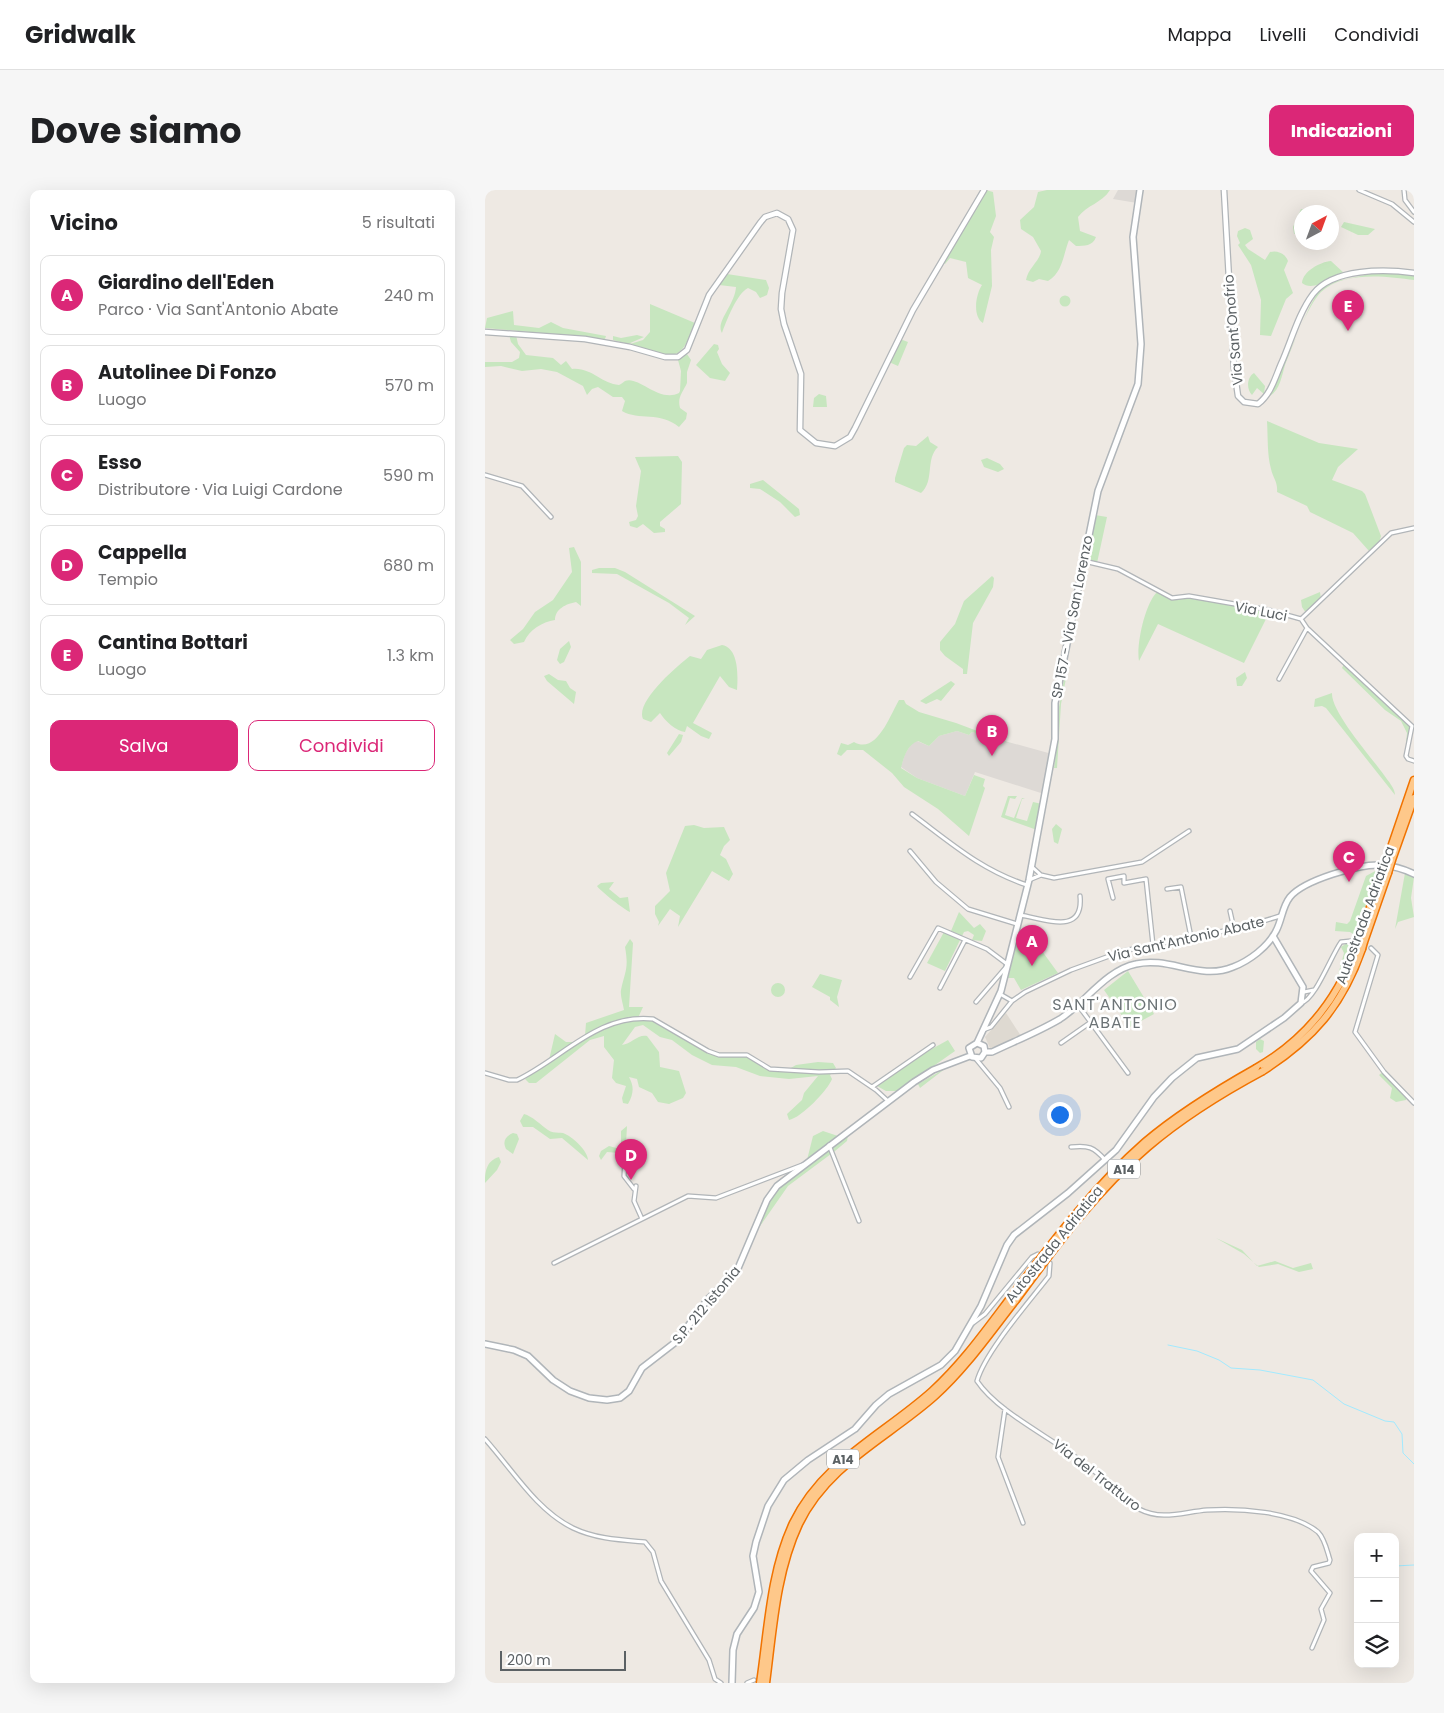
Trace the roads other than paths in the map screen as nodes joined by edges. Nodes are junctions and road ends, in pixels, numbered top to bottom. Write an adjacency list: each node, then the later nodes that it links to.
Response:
1 (984, 190): 9 (street)
2 (1140, 190): 13 (main road, SP 157 - Via San Lorenzo)
3 (1225, 190): 8 (street, Via Sant'Onofrio)
4 (1359, 190): 7 (street)
5 (1404, 190): 6 (street)
6 (1414, 212)
7 (1414, 222)
8 (1414, 274)
9 (485, 332)
10 (485, 475): 11 (street)
11 (551, 517)
12 (1414, 528): 14 (street, Via Luci)
13 (1083, 561): 14 (street, Via Luci); 24 (main road, SP 157 - Via San Lorenzo)
14 (1301, 619): 15 (street)
15 (1307, 628): 16 (street); 17 (street)
16 (1279, 680)
17 (1414, 761)
18 (1414, 780): 23 (highway, Autostrada Adriatica / A14)
19 (1414, 798): 23 (highway, Autostrada Adriatica / A14)
20 (913, 814): 27 (street)
21 (1189, 831): 26 (street)
22 (910, 851): 34 (street)
23 (1389, 860): 60 (highway, Autostrada Adriatica / A14, bridge)
24 (1031, 866): 26 (street); 27 (main road, SP 157 - Via San Lorenzo)
25 (1414, 874): 33 (main road)
26 (1041, 875): 27 (street)
27 (1028, 883): 32 (main road, SP 157 - Via San Lorenzo)
28 (1167, 889): 37 (street)
29 (1080, 896): 32 (street)
30 (1113, 898): 40 (street)
31 (1230, 911): 35 (street)
32 (1020, 915): 34 (main road, SP 157 - Via San Lorenzo)
33 (1280, 916): 35 (street, Via Sant'Antonio Abate); 36 (main road)
34 (1018, 924): 42 (main road, SP 157 - Via San Lorenzo)
35 (1234, 929): 37 (street, Via Sant'Antonio Abate)
36 (1273, 936): 46 (main road); 51 (main road)
37 (1191, 938): 40 (street, Via Sant'Antonio Abate)
38 (965, 940): 42 (street); 43 (street); 44 (street)
39 (1351, 941): 45 (street)
40 (1153, 945): 48 (street, Via Sant'Antonio Abate)
41 (1371, 948): 65 (street)
42 (1008, 965): 47 (main road, SP 157 - Via San Lorenzo); 49 (street)
43 (910, 977)
44 (940, 988)
45 (1317, 988): 46 (street); 50 (street)
46 (1304, 992): 50 (main road)
47 (1000, 994): 48 (street); 53 (main road, SP 157 - Via San Lorenzo)
48 (1012, 1001): 53 (street, Via Sant'Antonio Abate)
49 (977, 1002)
50 (1301, 1003): 70 (main road)
51 (1077, 1004): 52 (street); 57 (main road)
52 (1091, 1022): 55 (street); 62 (street)
53 (983, 1030): 54 (main road, SP 157 - Via San Lorenzo)
54 (977, 1043): 57 (main road); 58 (main road)
55 (1061, 1043)
56 (933, 1046): 63 (street)
57 (985, 1052): 59 (main road)
58 (970, 1056): 59 (main road); 64 (main road, S.P. 212 Istonia)
59 (976, 1059): 66 (street)
60 (1259, 1069): 83 (highway, Autostrada Adriatica / A14, bridge); 87 (highway, Autostrada Adriatica / A14, bridge)
61 (485, 1073): 63 (street)
62 (1128, 1073)
63 (872, 1087): 64 (street)
64 (888, 1101): 67 (main road, S.P. 212 Istonia)
65 (1414, 1103)
66 (1009, 1107)
67 (829, 1145): 71 (main road, S.P. 212 Istonia); 73 (street)
68 (1071, 1147): 70 (street)
69 (625, 1159): 72 (street)
70 (1105, 1160): 77 (main road)
71 (805, 1164): 72 (street); 78 (main road, S.P. 212 Istonia)
72 (642, 1219): 75 (street)
73 (859, 1221)
74 (1038, 1254): 77 (street)
75 (554, 1263)
76 (1051, 1263): 79 (street, Via del Tratturo)
77 (972, 1324): 85 (main road)
78 (485, 1344)
79 (1005, 1408): 81 (street); 82 (street, Via del Tratturo)
80 (485, 1439): 84 (street)
81 (1023, 1522)
82 (1311, 1648)
83 (757, 1681): 86 (street)
84 (721, 1683)
85 (732, 1683)
86 (747, 1683)
87 (766, 1683)

